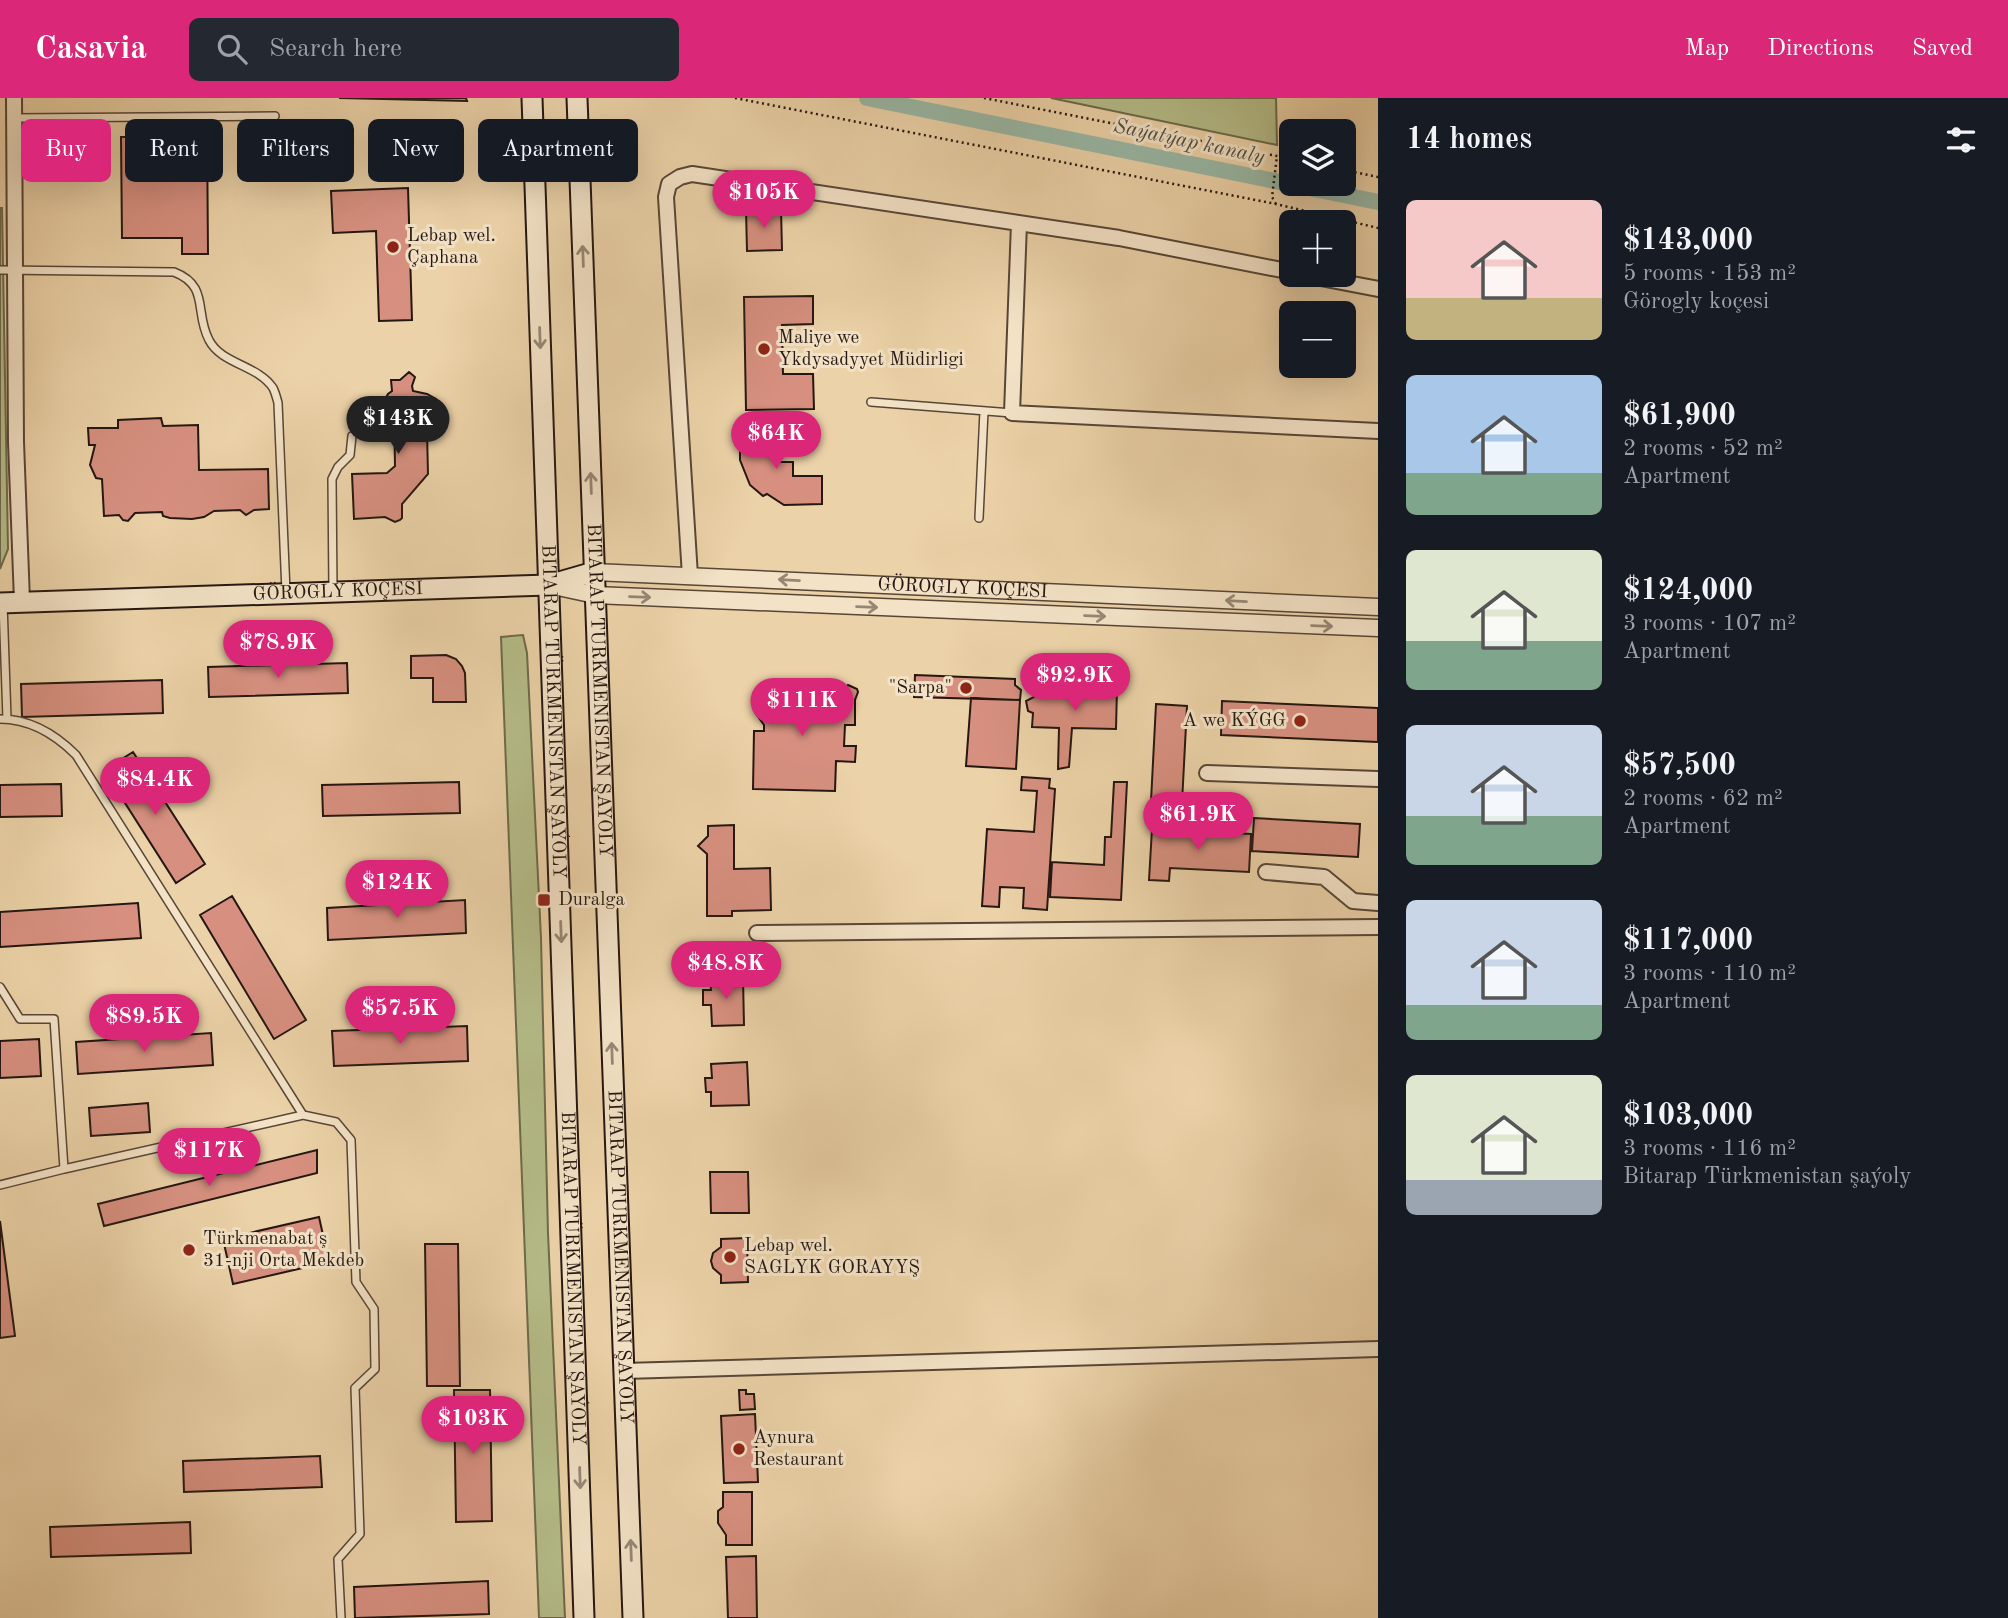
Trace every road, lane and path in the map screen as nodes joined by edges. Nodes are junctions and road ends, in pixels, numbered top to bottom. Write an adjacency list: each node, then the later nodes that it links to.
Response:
1 (14, 98): 7 (street)
2 (532, 98): 26 (main road, BITARAP TÜRKMENISTAN ŞAÝOLY, one-way to 26)
3 (577, 98): 24 (main road, BITARAP TURKMENISTAN ŞAYOLY, one-way to 3)
4 (735, 98): 11 (path)
5 (984, 98): 8 (path)
6 (275, 116): 7 (lane)
7 (14, 118): 14 (street)
8 (1278, 156): 11 (path)
9 (1356, 172): 10 (path)
10 (1378, 177)
11 (1276, 204): 13 (path)
12 (1019, 223): 15 (street); 20 (street); 25 (street)
13 (1378, 228)
14 (7, 269): 28 (lane); 30 (street)
15 (1279, 269)
16 (1356, 285): 17 (street)
17 (1378, 289)
18 (871, 402): 19 (lane)
19 (984, 411): 20 (lane); 23 (lane)
20 (1012, 413): 21 (street)
21 (1378, 431)
22 (352, 436): 27 (lane)
23 (979, 518)
24 (594, 572): 25 (street, GÖROGLY KOÇESI); 26 (main road, GÖROGLY KOÇESI); 29 (main road, BITARAP TURKMENISTAN ŞAYOLY)
25 (690, 576): 31 (street, GÖROGLY KOÇESI, one-way to 25)
26 (548, 585): 27 (main road, GÖROGLY KOÇESI); 29 (street, GÖROGLY KOÇESI); 47 (main road, BITARAP TÜRKMENISTAN ŞAÝOLY, one-way to 47)
27 (333, 592): 28 (main road, GÖROGLY KOÇESI)
28 (286, 593): 30 (main road, GÖROGLY KOÇESI)
29 (595, 595): 32 (street, GÖROGLY KOÇESI, one-way to 32); 45 (main road, BITARAP TURKMENISTAN ŞAYOLY, one-way to 29)
30 (8, 602): 33 (lane)
31 (1378, 607)
32 (1378, 628)
33 (4, 719): 41 (lane)
34 (1207, 773): 35 (street)
35 (1378, 779)
36 (1266, 872): 37 (street)
37 (1378, 903)
38 (1378, 927): 39 (street)
39 (757, 933)
40 (0, 987): 42 (lane)
41 (303, 1115): 42 (lane); 46 (lane)
42 (64, 1169): 43 (lane)
43 (0, 1185)
44 (1378, 1349): 45 (street)
45 (624, 1371): 48 (main road, BITARAP TURKMENISTAN ŞAYOLY, one-way to 45)
46 (341, 1618)
47 (584, 1618)
48 (633, 1618)

